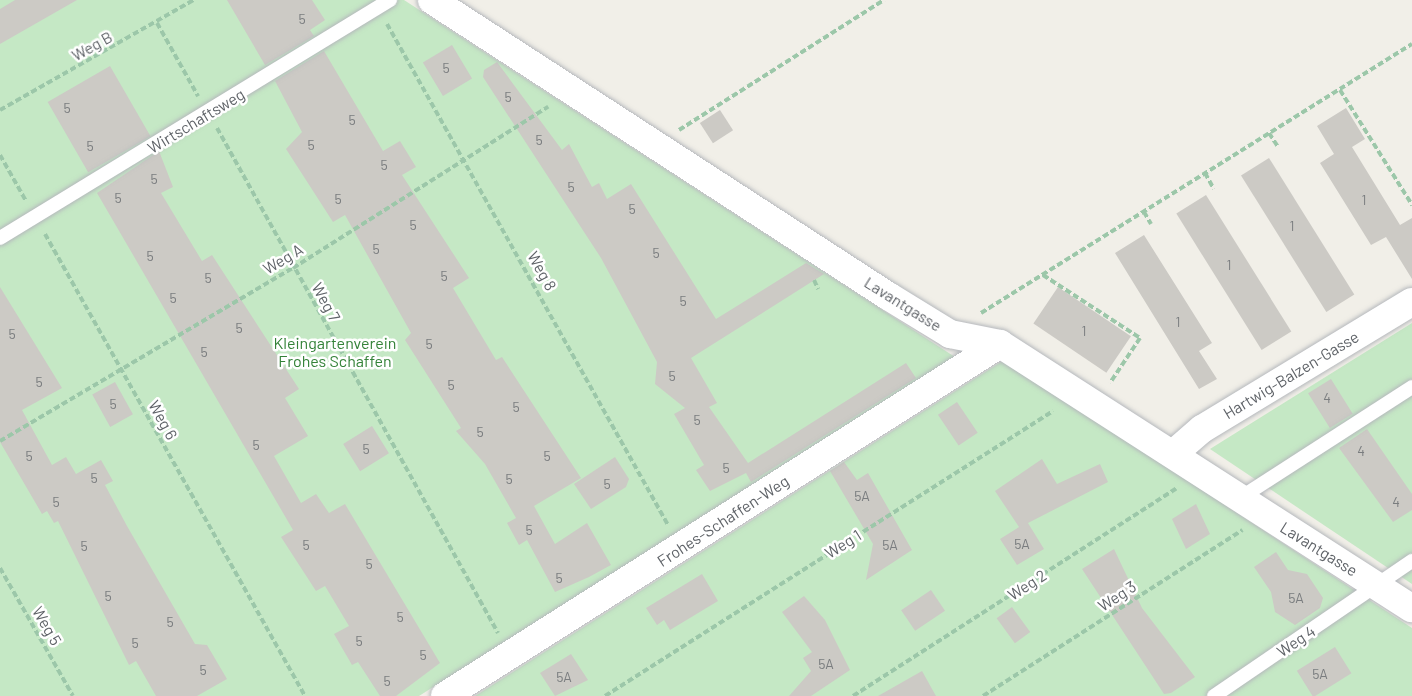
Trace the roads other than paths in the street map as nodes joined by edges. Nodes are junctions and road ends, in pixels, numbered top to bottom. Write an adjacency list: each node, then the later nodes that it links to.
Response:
1 (432, 0): 5 (street, Lavantgasse)
2 (384, 4): 3 (lane, Wirtschaftsweg)
3 (0, 238)
4 (1412, 302): 7 (street, Hartwig-Balzen-Gasse)
5 (997, 343): 7 (street, Lavantgasse); 12 (street, Frohes-Schaffen-Weg)
6 (1412, 387): 8 (lane)
7 (1173, 454): 8 (street, Lavantgasse)
8 (1239, 499): 10 (street, Lavantgasse)
9 (1412, 561): 10 (lane)
10 (1379, 586): 11 (street, Lavantgasse); 13 (lane, Weg 4)
11 (1412, 608)
12 (445, 696)
13 (1214, 696)

